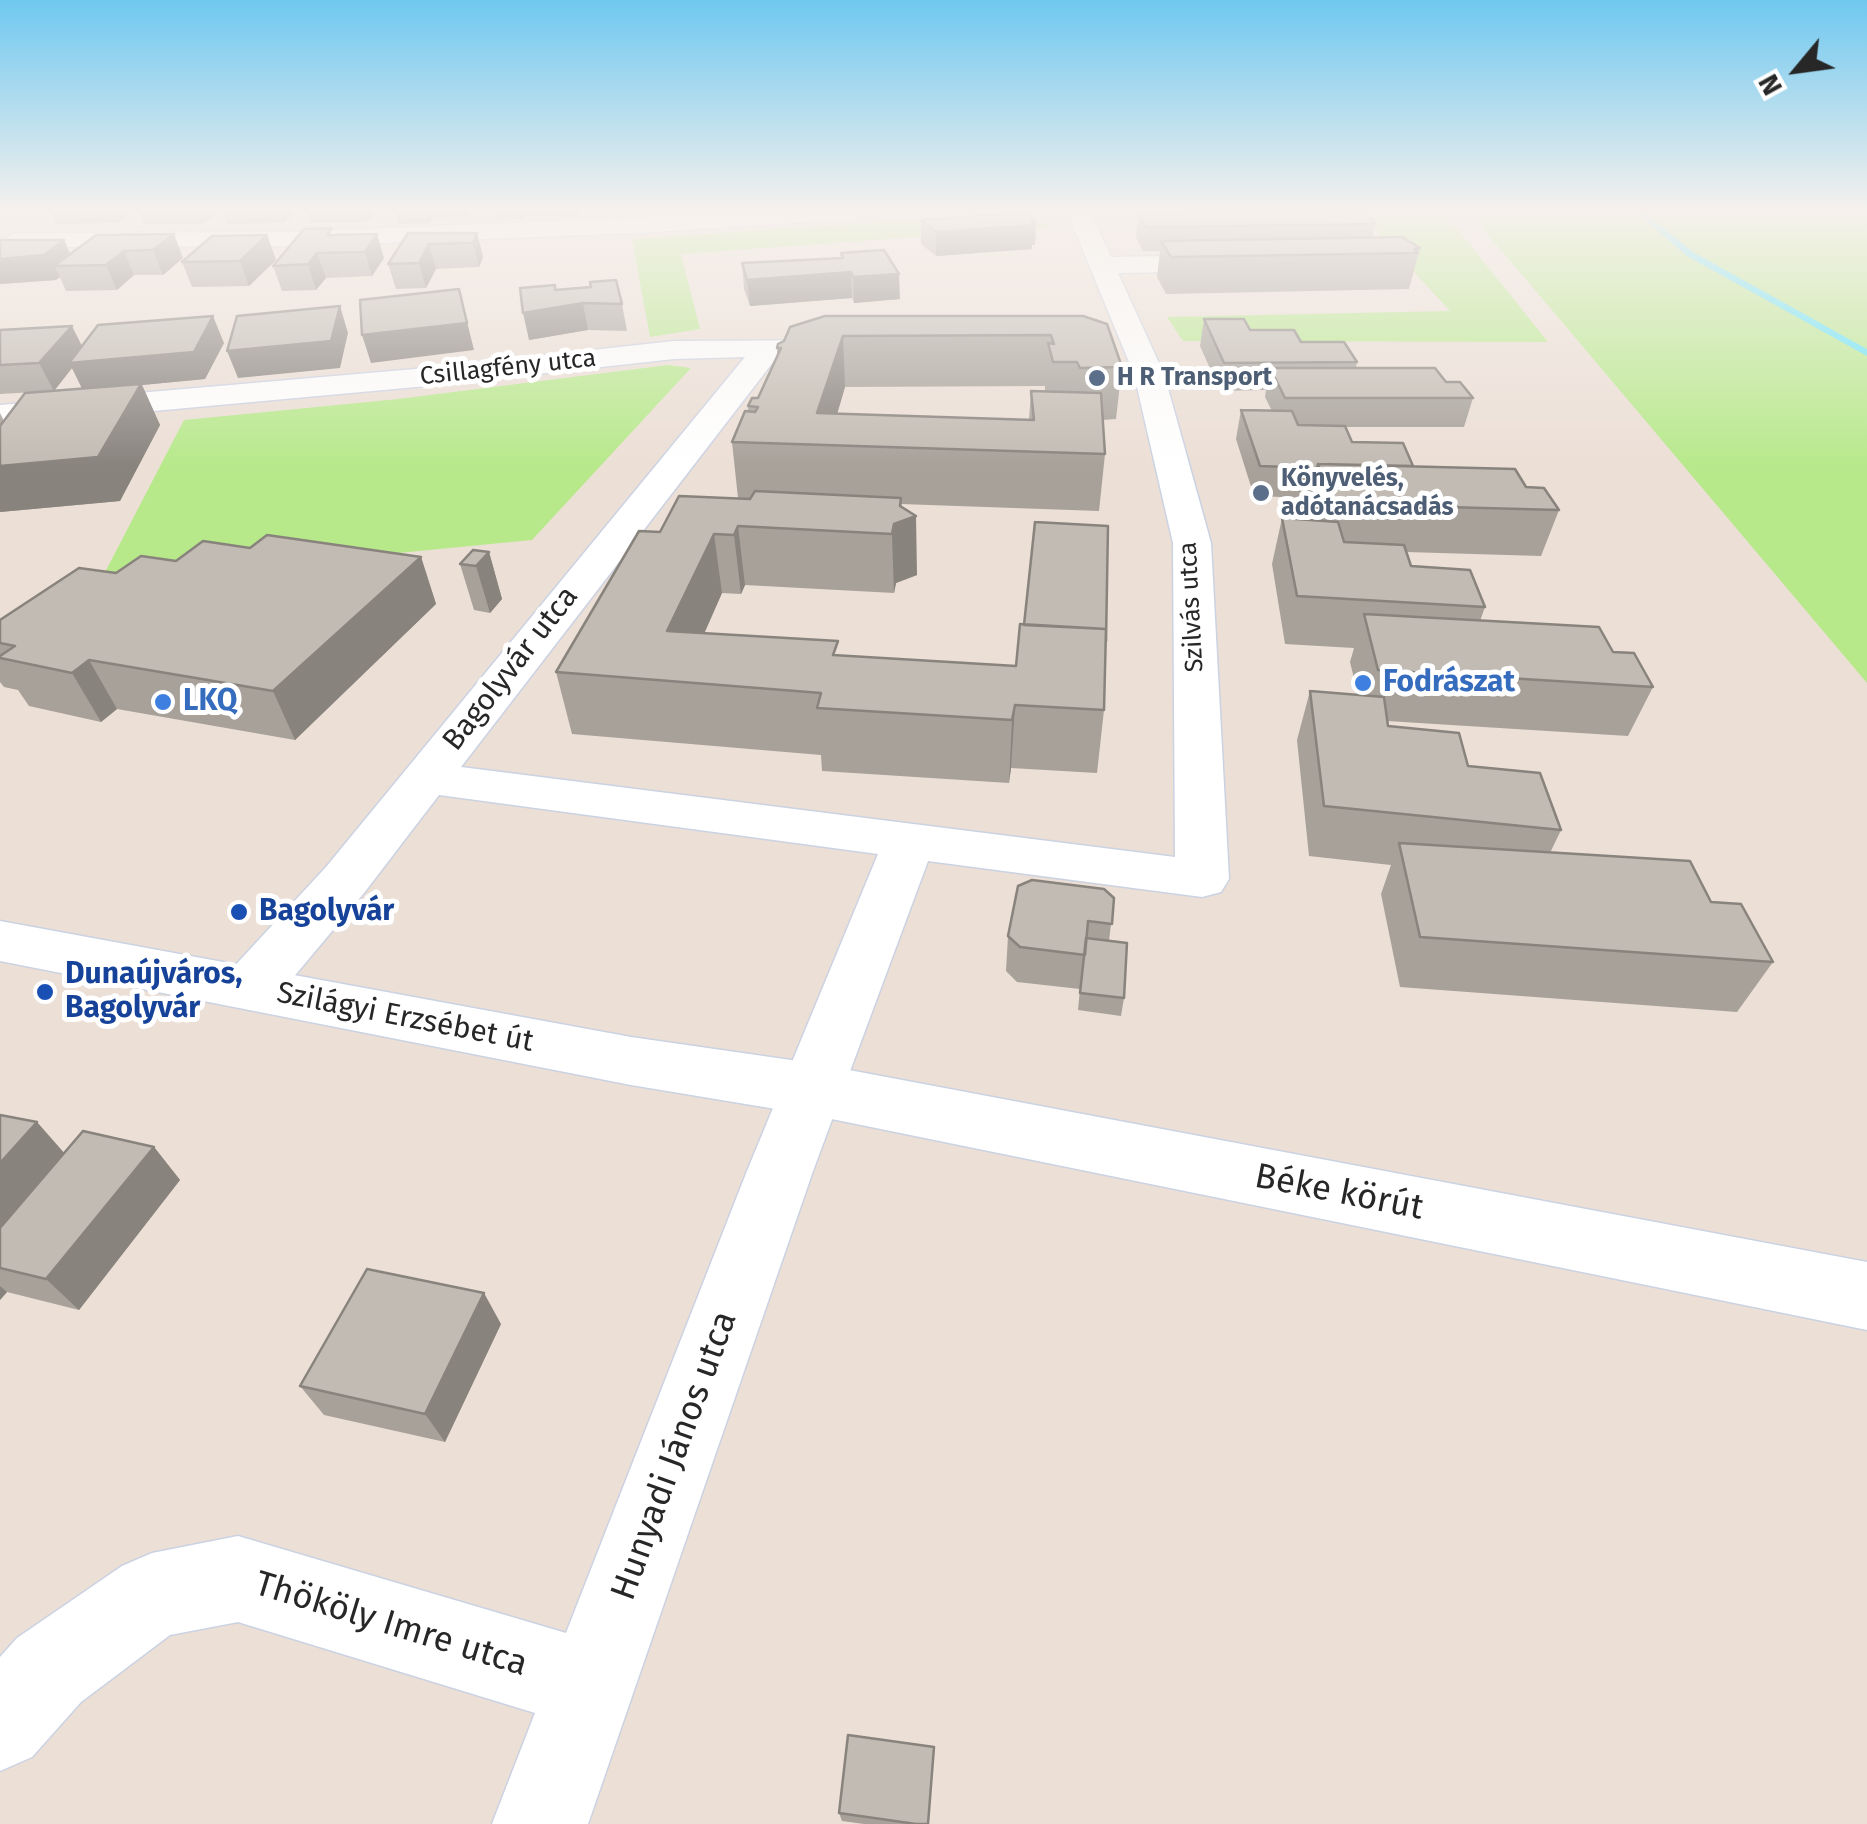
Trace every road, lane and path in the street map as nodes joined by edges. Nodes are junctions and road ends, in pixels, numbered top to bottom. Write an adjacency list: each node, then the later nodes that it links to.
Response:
1 (1109, 297): 6 (street, Szilvás utca)
2 (885, 346): 3 (street, Csillagfény utca)
3 (769, 347): 4 (street, Csillagfény utca); 5 (street, Bagolyvár utca)
4 (0, 414)
5 (427, 778): 6 (street); 8 (street, Bagolyvár utca)
6 (909, 841): 9 (street, Hunyadi János utca)
7 (0, 941): 8 (street, Szilágyi Erzsébet út)
8 (250, 988): 9 (street, Szilágyi Erzsébet út)
9 (812, 1089): 10 (street, Béke körút); 11 (street, Hunyadi János utca)
10 (1867, 1296)
11 (590, 1685): 12 (street, Thököly Imre utca); 13 (street, Hunyadi János utca)
12 (0, 1725)
13 (540, 1824)

